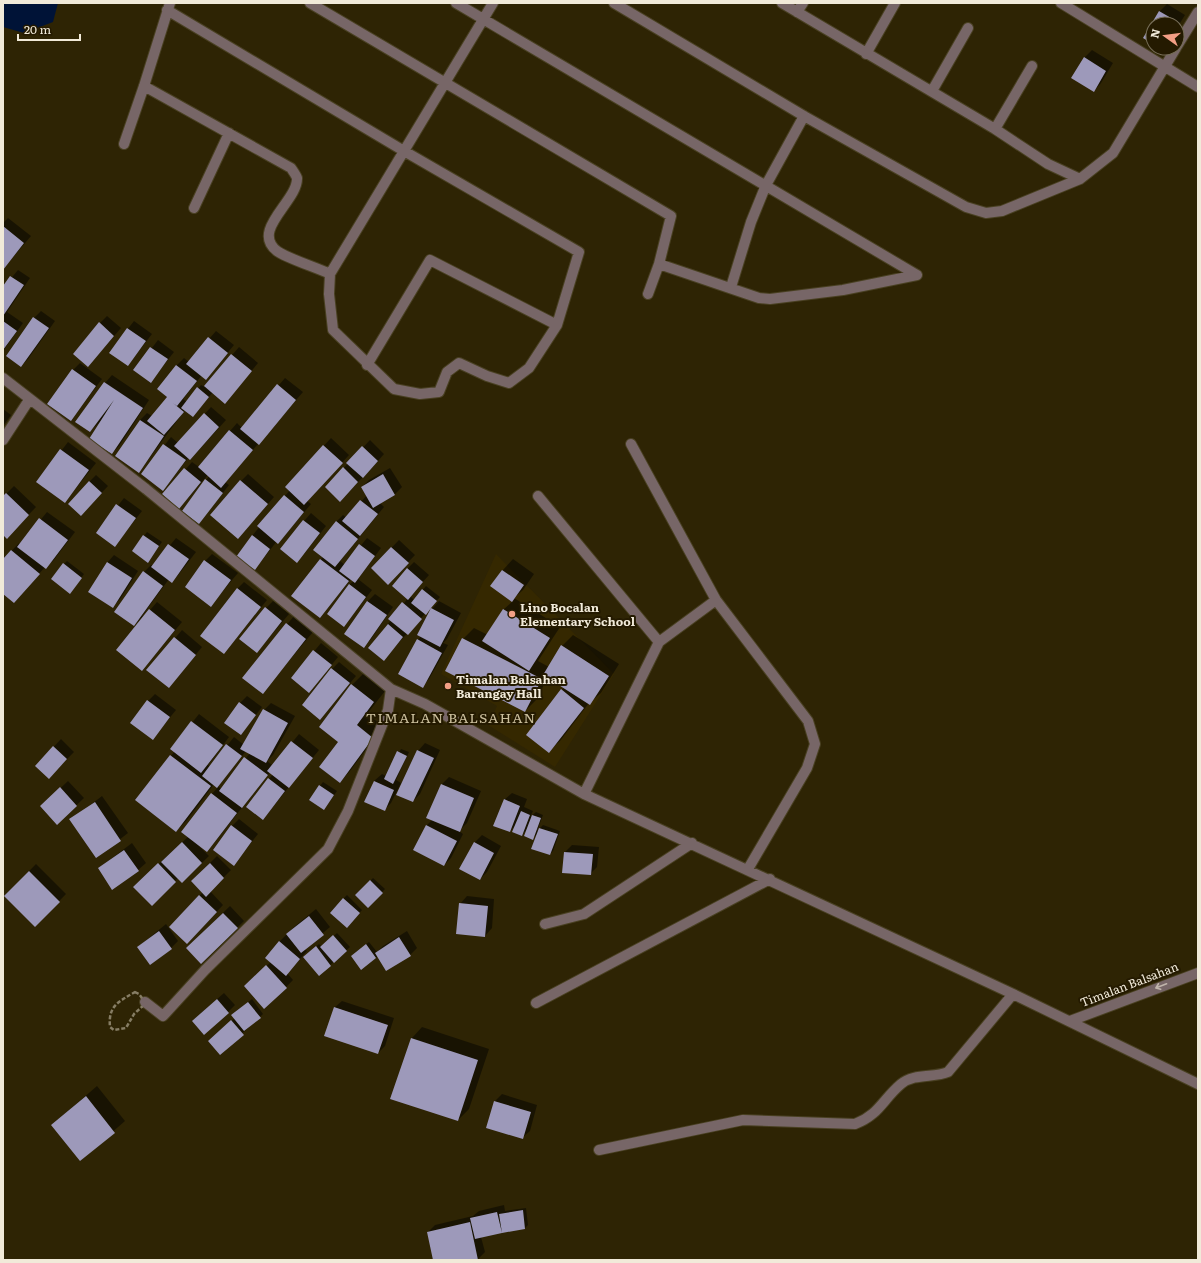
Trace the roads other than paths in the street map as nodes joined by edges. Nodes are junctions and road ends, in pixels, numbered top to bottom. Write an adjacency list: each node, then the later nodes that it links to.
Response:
1 (310, 3): 18 (street)
2 (456, 3): 11 (street)
3 (493, 3): 11 (street)
4 (614, 3): 22 (street)
5 (782, 3): 9 (street)
6 (895, 3): 14 (street)
7 (1061, 3): 17 (street)
8 (168, 6): 19 (street); 26 (street)
9 (800, 7): 14 (street)
10 (1198, 12): 13 (street)
11 (483, 20): 18 (street); 28 (street)
12 (968, 28): 21 (street)
13 (1185, 34)
14 (866, 54): 21 (street)
15 (1171, 56): 17 (street)
16 (1032, 66): 23 (street)
17 (1165, 66): 20 (street); 27 (street)
18 (445, 84): 26 (street); 30 (street)
19 (144, 86): 24 (street); 25 (street)
20 (1198, 87)
21 (932, 91): 23 (street)
22 (804, 116): 27 (street); 28 (street)
23 (995, 129): 27 (street)
24 (229, 133): 29 (street); 31 (street)
25 (124, 144)
26 (404, 151): 31 (street); 34 (street)
27 (1080, 179)
28 (766, 185): 32 (street); 32 (street)
29 (194, 208)
30 (659, 264): 32 (street); 33 (street)
31 (330, 274): 35 (street)
32 (730, 287)
33 (648, 294)
34 (557, 325): 35 (street); 35 (street)
35 (367, 365)
36 (3, 378): 37 (street)
37 (29, 400): 38 (street); 43 (street)
38 (3, 440)
39 (631, 444): 41 (street)
40 (538, 496): 42 (street)
41 (716, 600): 42 (street); 46 (street)
42 (659, 642): 44 (street)
43 (391, 689): 44 (street); 51 (street)
44 (584, 794): 45 (street)
45 (692, 843): 46 (street); 48 (street)
46 (748, 869): 47 (street)
47 (770, 879): 50 (street); 52 (street)
48 (545, 924)
49 (1198, 973): 53 (street, Timalan Balsahan, one-way to 53)
50 (1013, 994): 53 (street); 55 (street)
51 (145, 1002)
52 (536, 1003)
53 (1070, 1021): 54 (street)
54 (1198, 1084)
55 (599, 1150)

